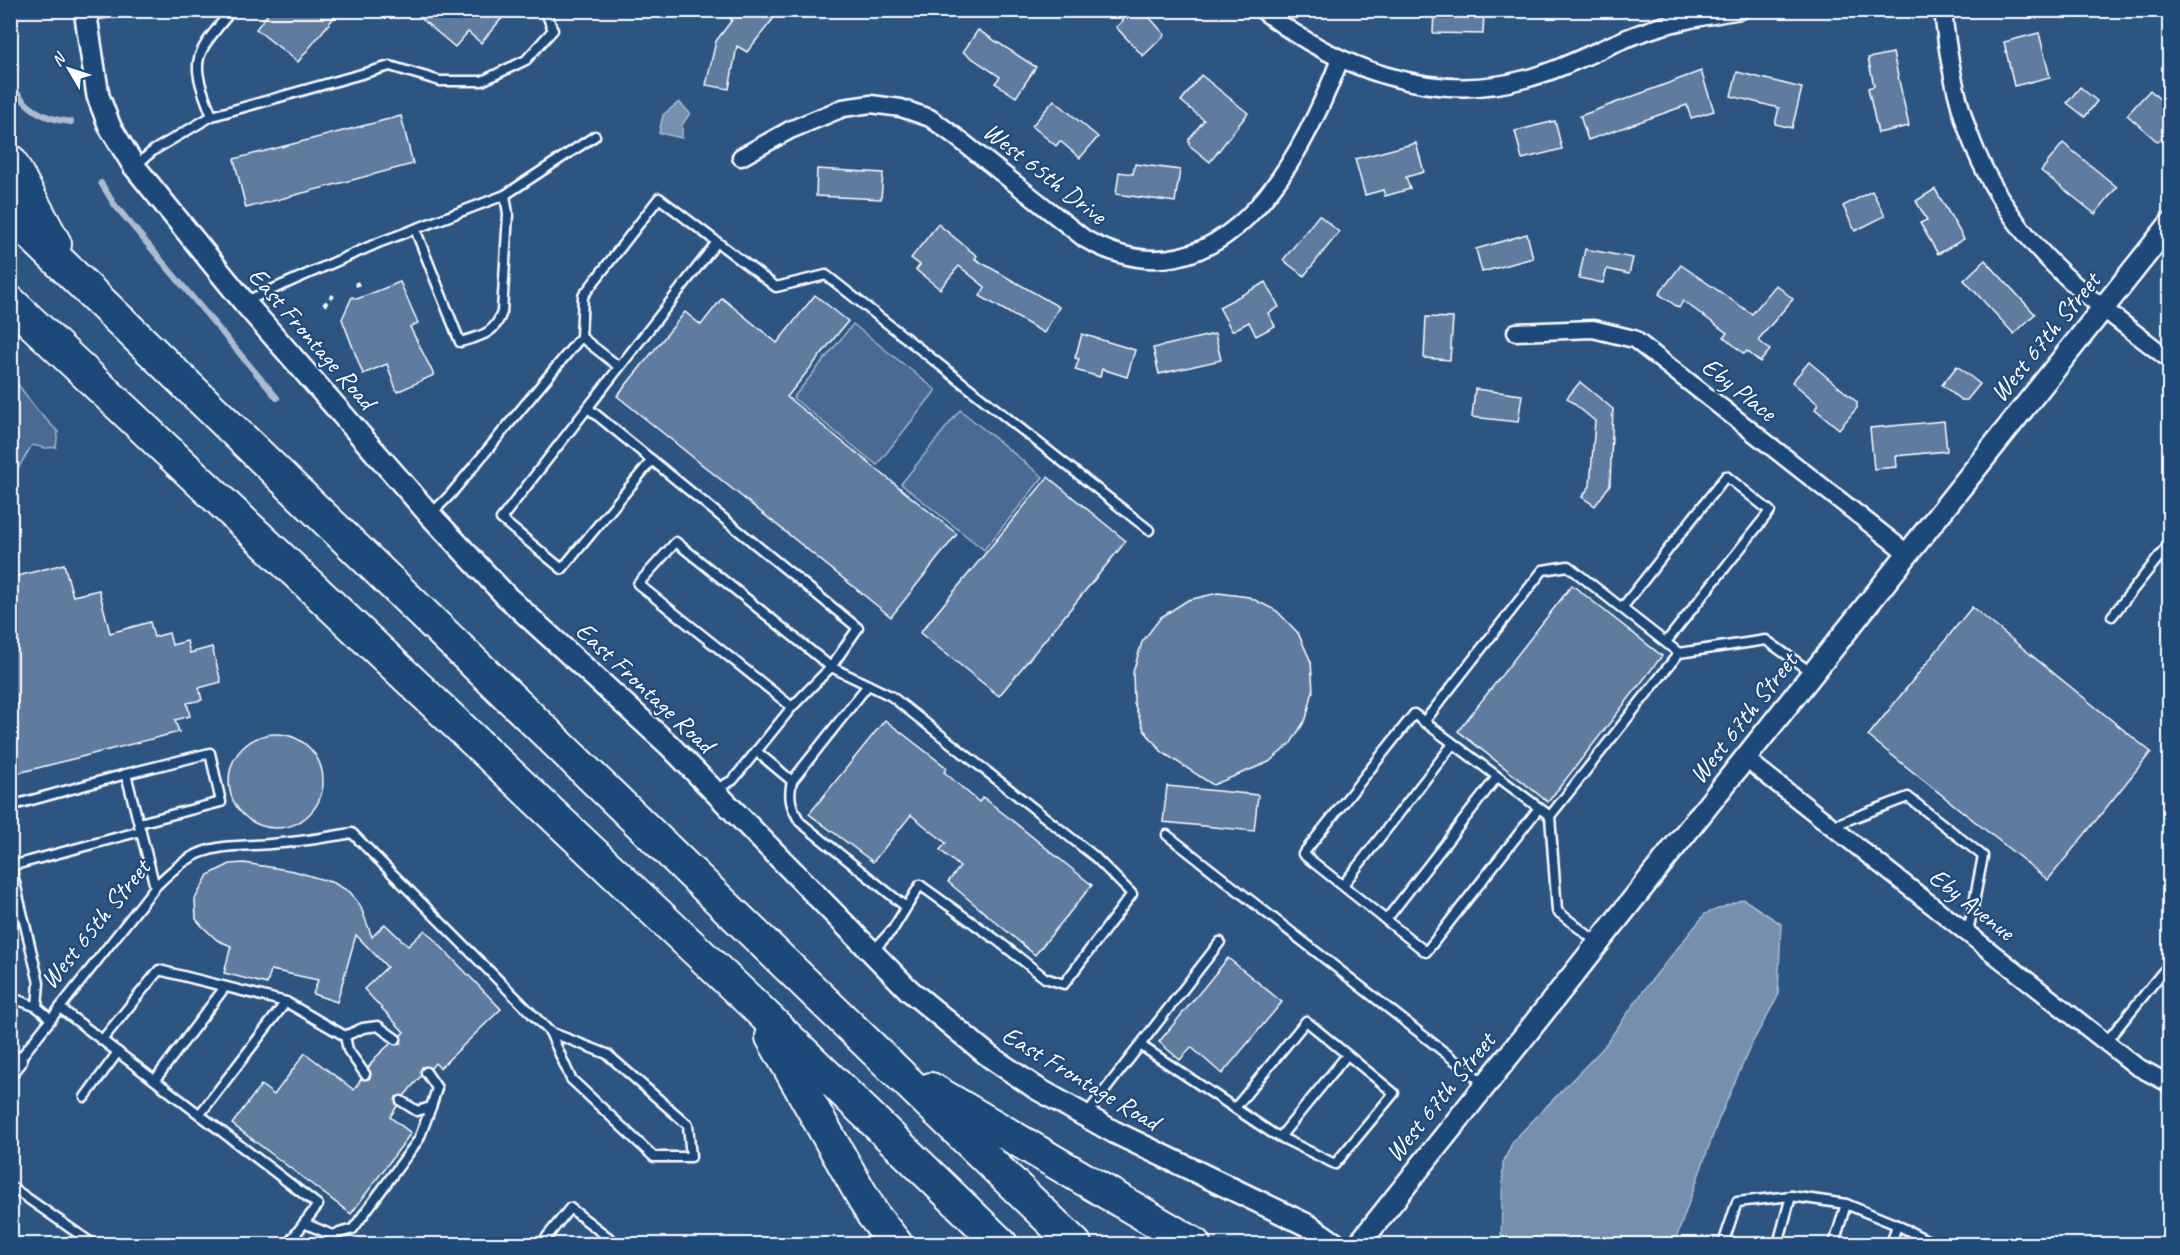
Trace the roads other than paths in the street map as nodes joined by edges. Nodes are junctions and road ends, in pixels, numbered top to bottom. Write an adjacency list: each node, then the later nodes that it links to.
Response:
1 (119, 10): 7 (lane)
2 (232, 10): 9 (lane)
3 (545, 10): 9 (lane)
4 (1262, 10): 8 (street)
5 (1741, 10): 8 (street)
6 (1942, 10): 22 (street)
7 (85, 13): 13 (street, East Frontage Road)
8 (1340, 59): 11 (street, West 65th Drive)
9 (212, 116): 13 (lane)
10 (595, 136): 14 (lane)
11 (741, 157)
12 (10, 161): 19 (highway)
13 (134, 166): 21 (street, East Frontage Road)
14 (505, 195): 17 (lane); 17 (lane)
15 (10, 214): 19 (highway)
16 (2169, 224): 22 (street, West 67th Street)
17 (415, 229): 21 (lane)
18 (717, 242): 25 (lane); 27 (lane); 31 (lane)
19 (70, 271): 81 (highway)
20 (10, 302): 23 (highway)
21 (244, 302): 30 (street, East Frontage Road)
22 (2103, 307): 26 (street); 33 (street, West 67th Street)
23 (23, 321): 69 (highway)
24 (1516, 332): 33 (street, Eby Place)
25 (581, 337): 27 (lane); 30 (lane)
26 (2169, 360)
27 (618, 366): 28 (lane)
28 (588, 408): 29 (lane); 29 (lane)
29 (652, 460): 38 (lane)
30 (430, 515): 49 (street, East Frontage Road)
31 (1149, 530)
32 (2169, 543): 35 (lane)
33 (1907, 553): 39 (street, West 67th Street)
34 (1622, 608): 36 (lane); 36 (lane); 42 (lane)
35 (2112, 616)
36 (1666, 642): 37 (lane)
37 (1679, 653): 39 (lane); 52 (lane)
38 (831, 667): 40 (lane); 41 (lane); 41 (lane)
39 (1813, 674): 45 (street, West 67th Street)
40 (868, 685): 48 (lane); 59 (lane)
41 (792, 707): 44 (lane)
42 (1424, 722): 43 (lane); 57 (lane)
43 (1453, 744): 47 (lane); 57 (lane)
44 (756, 751): 48 (lane); 49 (lane)
45 (1746, 759): 53 (street, Eby Avenue); 63 (street, West 67th Street)
46 (126, 774): 50 (lane); 54 (lane); 54 (lane)
47 (1497, 777): 51 (lane); 60 (lane)
48 (792, 781): 59 (lane)
49 (715, 790): 64 (street, East Frontage Road)
50 (10, 806)
51 (1539, 808): 52 (lane); 60 (lane)
52 (1550, 816): 63 (lane)
53 (1832, 826): 61 (street, Eby Avenue); 61 (lane)
54 (140, 827): 56 (lane); 58 (lane)
55 (1167, 835): 86 (lane)
56 (11, 864): 70 (lane)
57 (1342, 885): 60 (lane)
58 (155, 887): 71 (lane, West 65th Street); 73 (lane, West 65th Street)
59 (906, 907): 64 (lane)
60 (1386, 920)
61 (1968, 933): 77 (street, Eby Avenue)
62 (1220, 942): 78 (lane)
63 (1598, 944): 86 (street, West 67th Street)
64 (871, 953): 93 (street, East Frontage Road)
65 (2169, 963): 77 (lane)
66 (225, 987): 68 (lane); 75 (lane); 85 (lane)
67 (10, 997): 70 (lane)
68 (286, 1002): 74 (lane); 92 (lane)
69 (754, 1005): 104 (highway); 105 (highway)
70 (37, 1007): 72 (lane)
71 (60, 1008): 72 (lane, West 65th Street); 75 (lane)
72 (51, 1019): 82 (lane, West 65th Street)
73 (550, 1032): 73 (lane)
74 (345, 1036): 76 (lane); 84 (lane)
75 (102, 1040): 79 (lane)
76 (396, 1040)
77 (2106, 1042): 87 (street, Eby Avenue)
78 (1140, 1045): 91 (lane); 93 (lane)
79 (118, 1052): 85 (lane); 88 (lane)
80 (1347, 1055): 91 (lane); 94 (lane); 94 (lane)
81 (888, 1064): 106 (highway); 107 (highway)
82 (14, 1066)
83 (426, 1072): 90 (lane)
84 (364, 1074)
85 (155, 1080): 92 (lane)
86 (1485, 1084): 109 (street, West 67th Street)
87 (2169, 1084)
88 (85, 1096)
89 (401, 1101): 90 (lane)
90 (431, 1107): 98 (lane)
91 (1235, 1108): 94 (lane)
92 (200, 1114): 98 (lane)
93 (1085, 1116): 108 (street, East Frontage Road)
94 (1280, 1137)
95 (10, 1186): 100 (lane)
96 (1791, 1196): 97 (lane); 110 (lane); 111 (lane)
97 (1846, 1204): 99 (lane); 112 (lane)
98 (304, 1223): 101 (lane)
99 (1897, 1225): 113 (lane); 114 (lane)
100 (93, 1245)
101 (288, 1245)
102 (541, 1245): 103 (lane)
103 (617, 1245)
104 (896, 1245)
105 (1001, 1245)
106 (1075, 1245)
107 (1194, 1245)
108 (1335, 1245)
109 (1359, 1245)
110 (1723, 1245)
111 (1778, 1245)
112 (1834, 1245)
113 (1892, 1245)
114 (1935, 1245)

